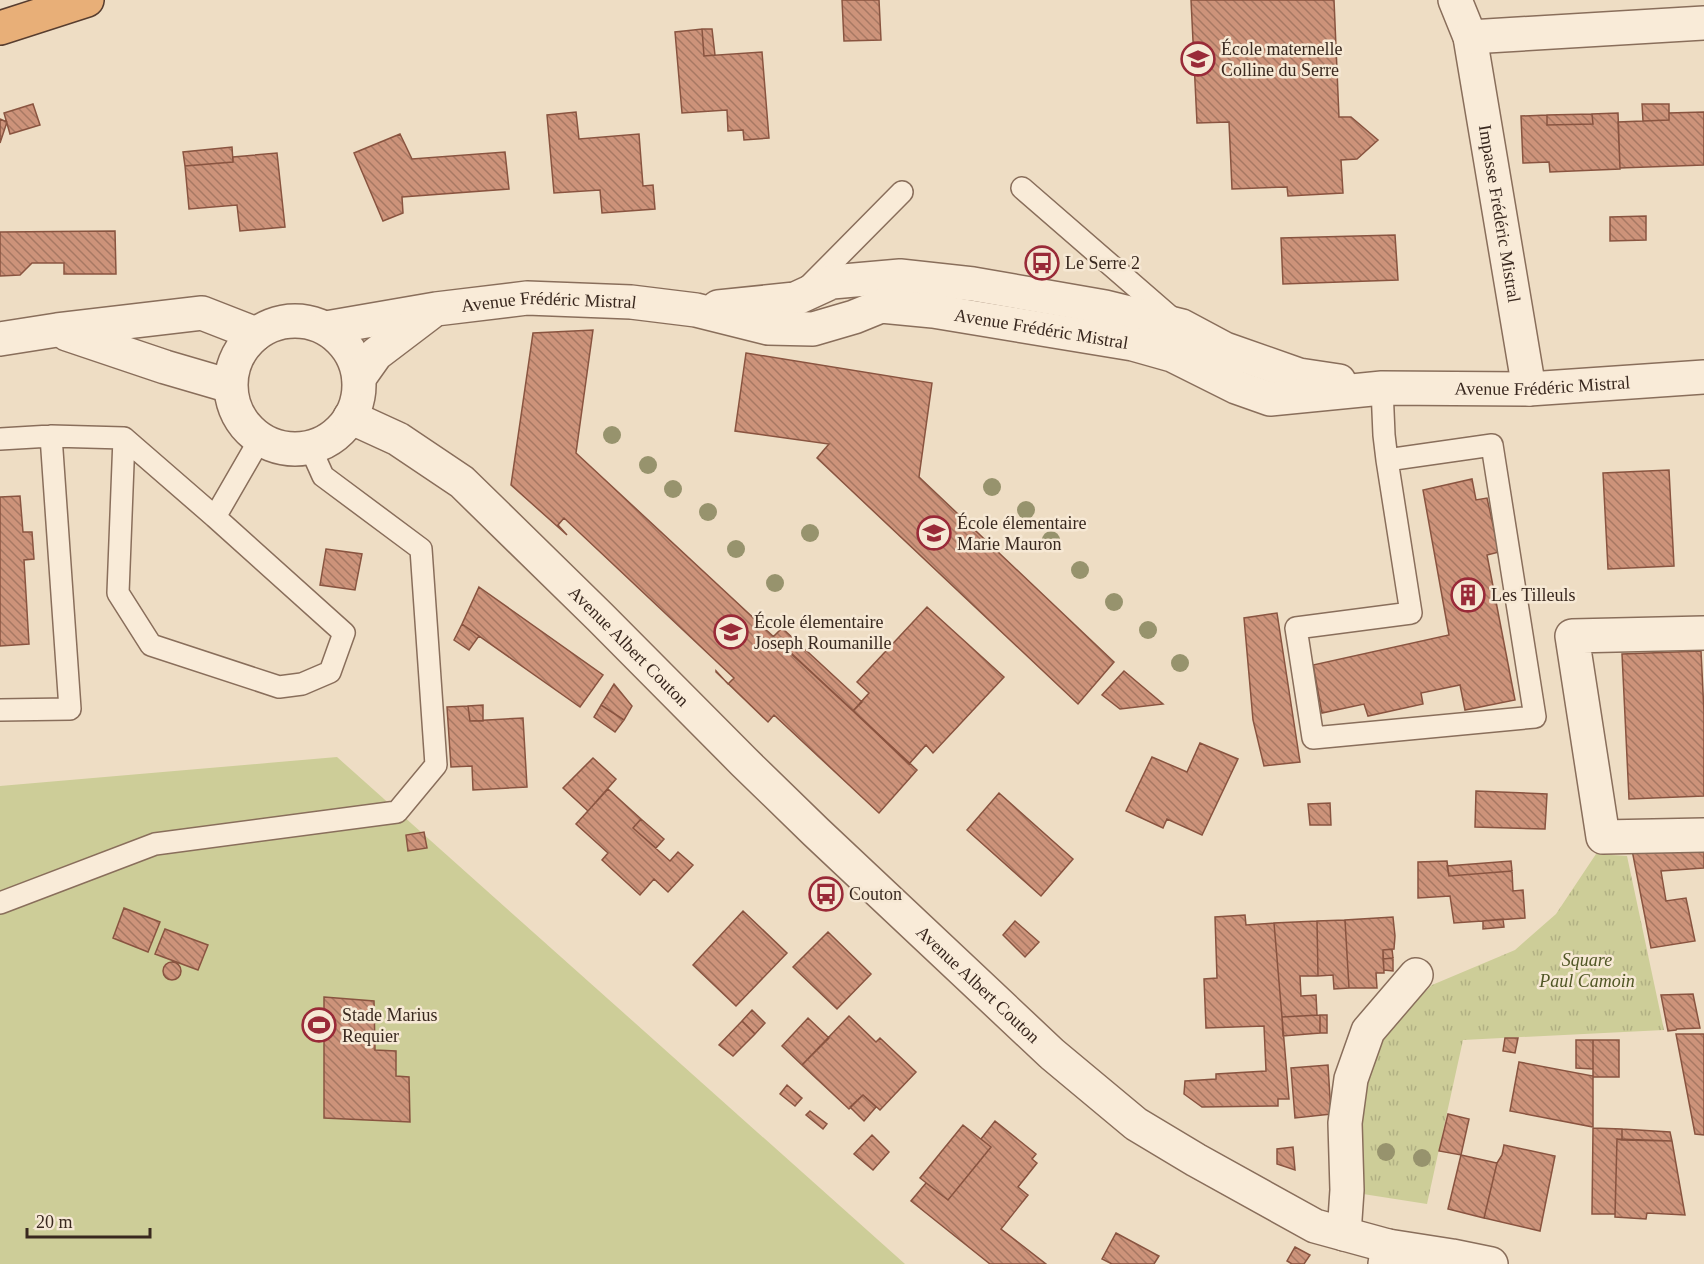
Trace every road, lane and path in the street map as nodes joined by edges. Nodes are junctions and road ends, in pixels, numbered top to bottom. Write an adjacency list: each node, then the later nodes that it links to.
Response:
1 (87, 0): 4 (highway)
2 (1455, 0): 5 (street, Impasse Frédéric Mistral)
3 (1704, 23): 5 (street)
4 (0, 28)
5 (1470, 37): 20 (street, Impasse Frédéric Mistral)
6 (1022, 188): 11 (lane)
7 (902, 192): 8 (lane)
8 (795, 299): 10 (street, Avenue Frédéric Mistral); 11 (street, Avenue Frédéric Mistral)
9 (436, 309): 10 (street, Avenue Frédéric Mistral); 12 (street, Avenue Frédéric Mistral); 17 (street, Avenue Frédéric Mistral)
10 (696, 310): 19 (street, Avenue Frédéric Mistral)
11 (1182, 326): 19 (street, Avenue Frédéric Mistral)
12 (326, 328): 14 (street); 17 (street)
13 (57, 330): 14 (street); 15 (street); 18 (street)
14 (256, 334): 18 (street)
15 (0, 339)
16 (1704, 377): 20 (street, Avenue Frédéric Mistral)
17 (359, 378): 21 (street)
18 (230, 386): 25 (street)
19 (1382, 388): 20 (street, Avenue Frédéric Mistral); 27 (lane)
20 (1529, 389)
21 (350, 417): 26 (street); 34 (street, Avenue Albert Couton)
22 (51, 436): 23 (lane); 24 (lane); 30 (lane)
23 (124, 438): 28 (lane); 28 (lane)
24 (0, 439)
25 (260, 439): 26 (street); 28 (lane)
26 (310, 447): 32 (lane)
27 (1387, 460): 27 (lane)
28 (215, 517)
29 (1704, 633): 31 (street)
30 (0, 710)
31 (1704, 835)
32 (0, 903)
33 (1416, 975): 34 (street)
34 (1344, 1234): 35 (street, Avenue Albert Couton)
35 (1387, 1258): 36 (street, Avenue Albert Couton)
36 (1491, 1264)

